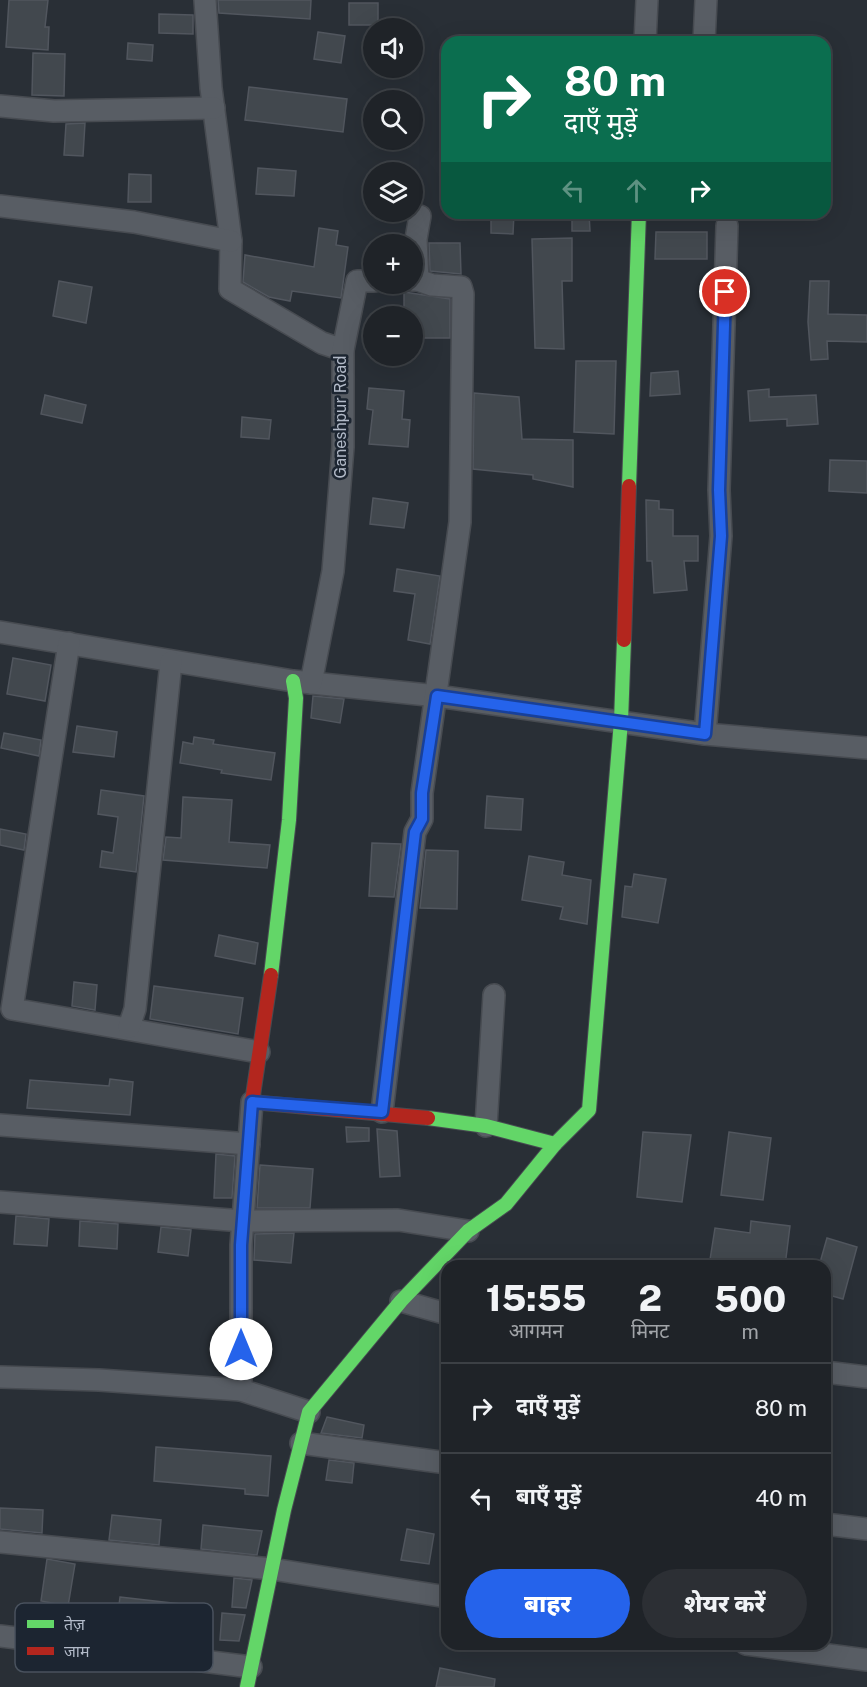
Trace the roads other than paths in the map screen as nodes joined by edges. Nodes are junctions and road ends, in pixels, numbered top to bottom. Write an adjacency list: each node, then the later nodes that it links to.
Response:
1 (205, 0): 7 (street, Ganeshpur Road)
2 (646, 0): 4 (street)
3 (706, 0): 5 (street)
4 (645, 36)
5 (704, 36)
6 (0, 106): 7 (street)
7 (214, 108): 11 (street, Ganeshpur Road)
8 (0, 206): 11 (street)
9 (639, 219): 20 (street)
10 (727, 226): 21 (street)
11 (231, 241): 14 (street, Ganeshpur Road)
12 (363, 281): 14 (street)
13 (423, 282): 19 (street)
14 (343, 350): 18 (street, Ganeshpur Road)
15 (0, 632): 16 (street)
16 (69, 643): 17 (street); 24 (street)
17 (171, 662): 18 (street); 24 (street)
18 (302, 682): 19 (street); 25 (street)
19 (437, 696): 20 (street); 27 (street)
20 (621, 722): 21 (street); 30 (street)
21 (705, 734): 22 (street)
22 (867, 748)
23 (494, 995): 29 (street)
24 (129, 1027): 25 (street)
25 (259, 1052): 26 (street)
26 (252, 1102): 27 (street); 31 (street)
27 (382, 1112): 29 (street)
28 (0, 1125): 31 (street)
29 (486, 1126): 30 (street)
30 (555, 1143): 34 (street)
31 (249, 1144): 33 (street)
32 (0, 1202): 33 (street)
33 (243, 1221): 34 (street); 40 (street)
34 (468, 1231): 35 (street)
35 (401, 1301): 36 (street); 41 (street)
36 (441, 1312)
37 (831, 1373): 39 (street)
38 (0, 1377): 40 (street)
39 (867, 1377)
40 (241, 1390): 41 (street)
41 (309, 1412): 42 (street)
42 (301, 1443): 43 (street); 47 (street)
43 (441, 1462)
44 (831, 1525): 45 (street)
45 (867, 1529)
46 (0, 1542): 47 (street)
47 (272, 1569): 48 (street); 54 (street)
48 (441, 1597)
49 (0, 1636): 50 (street)
50 (15, 1638)
51 (791, 1650): 52 (street)
52 (867, 1660)
53 (213, 1671): 54 (street)
54 (249, 1677)

